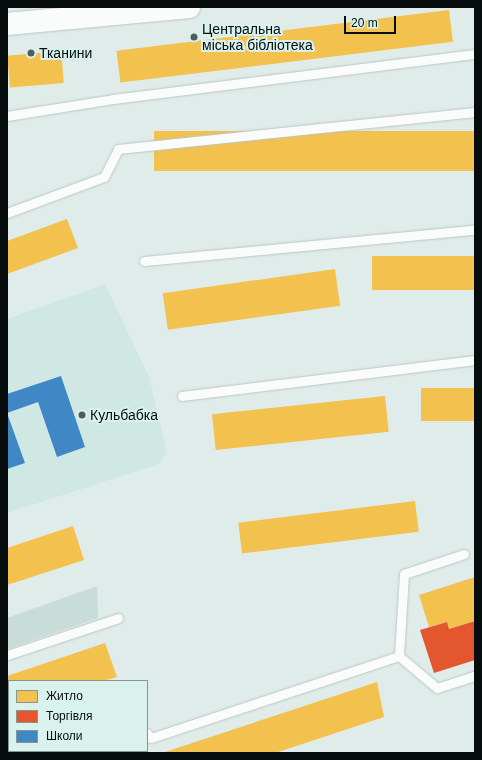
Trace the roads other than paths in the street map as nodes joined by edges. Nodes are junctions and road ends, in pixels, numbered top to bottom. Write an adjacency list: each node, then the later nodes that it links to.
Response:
1 (189, 7): 2 (street)
2 (7, 24)
3 (475, 54): 5 (lane)
4 (475, 112): 6 (lane)
5 (7, 116)
6 (7, 213)
7 (475, 230): 8 (lane)
8 (144, 261)
9 (475, 360): 10 (lane)
10 (182, 396)
11 (464, 554): 14 (lane)
12 (118, 618): 13 (lane)
13 (7, 655)
14 (399, 656): 15 (lane); 16 (lane)
15 (475, 676)
16 (148, 735)

